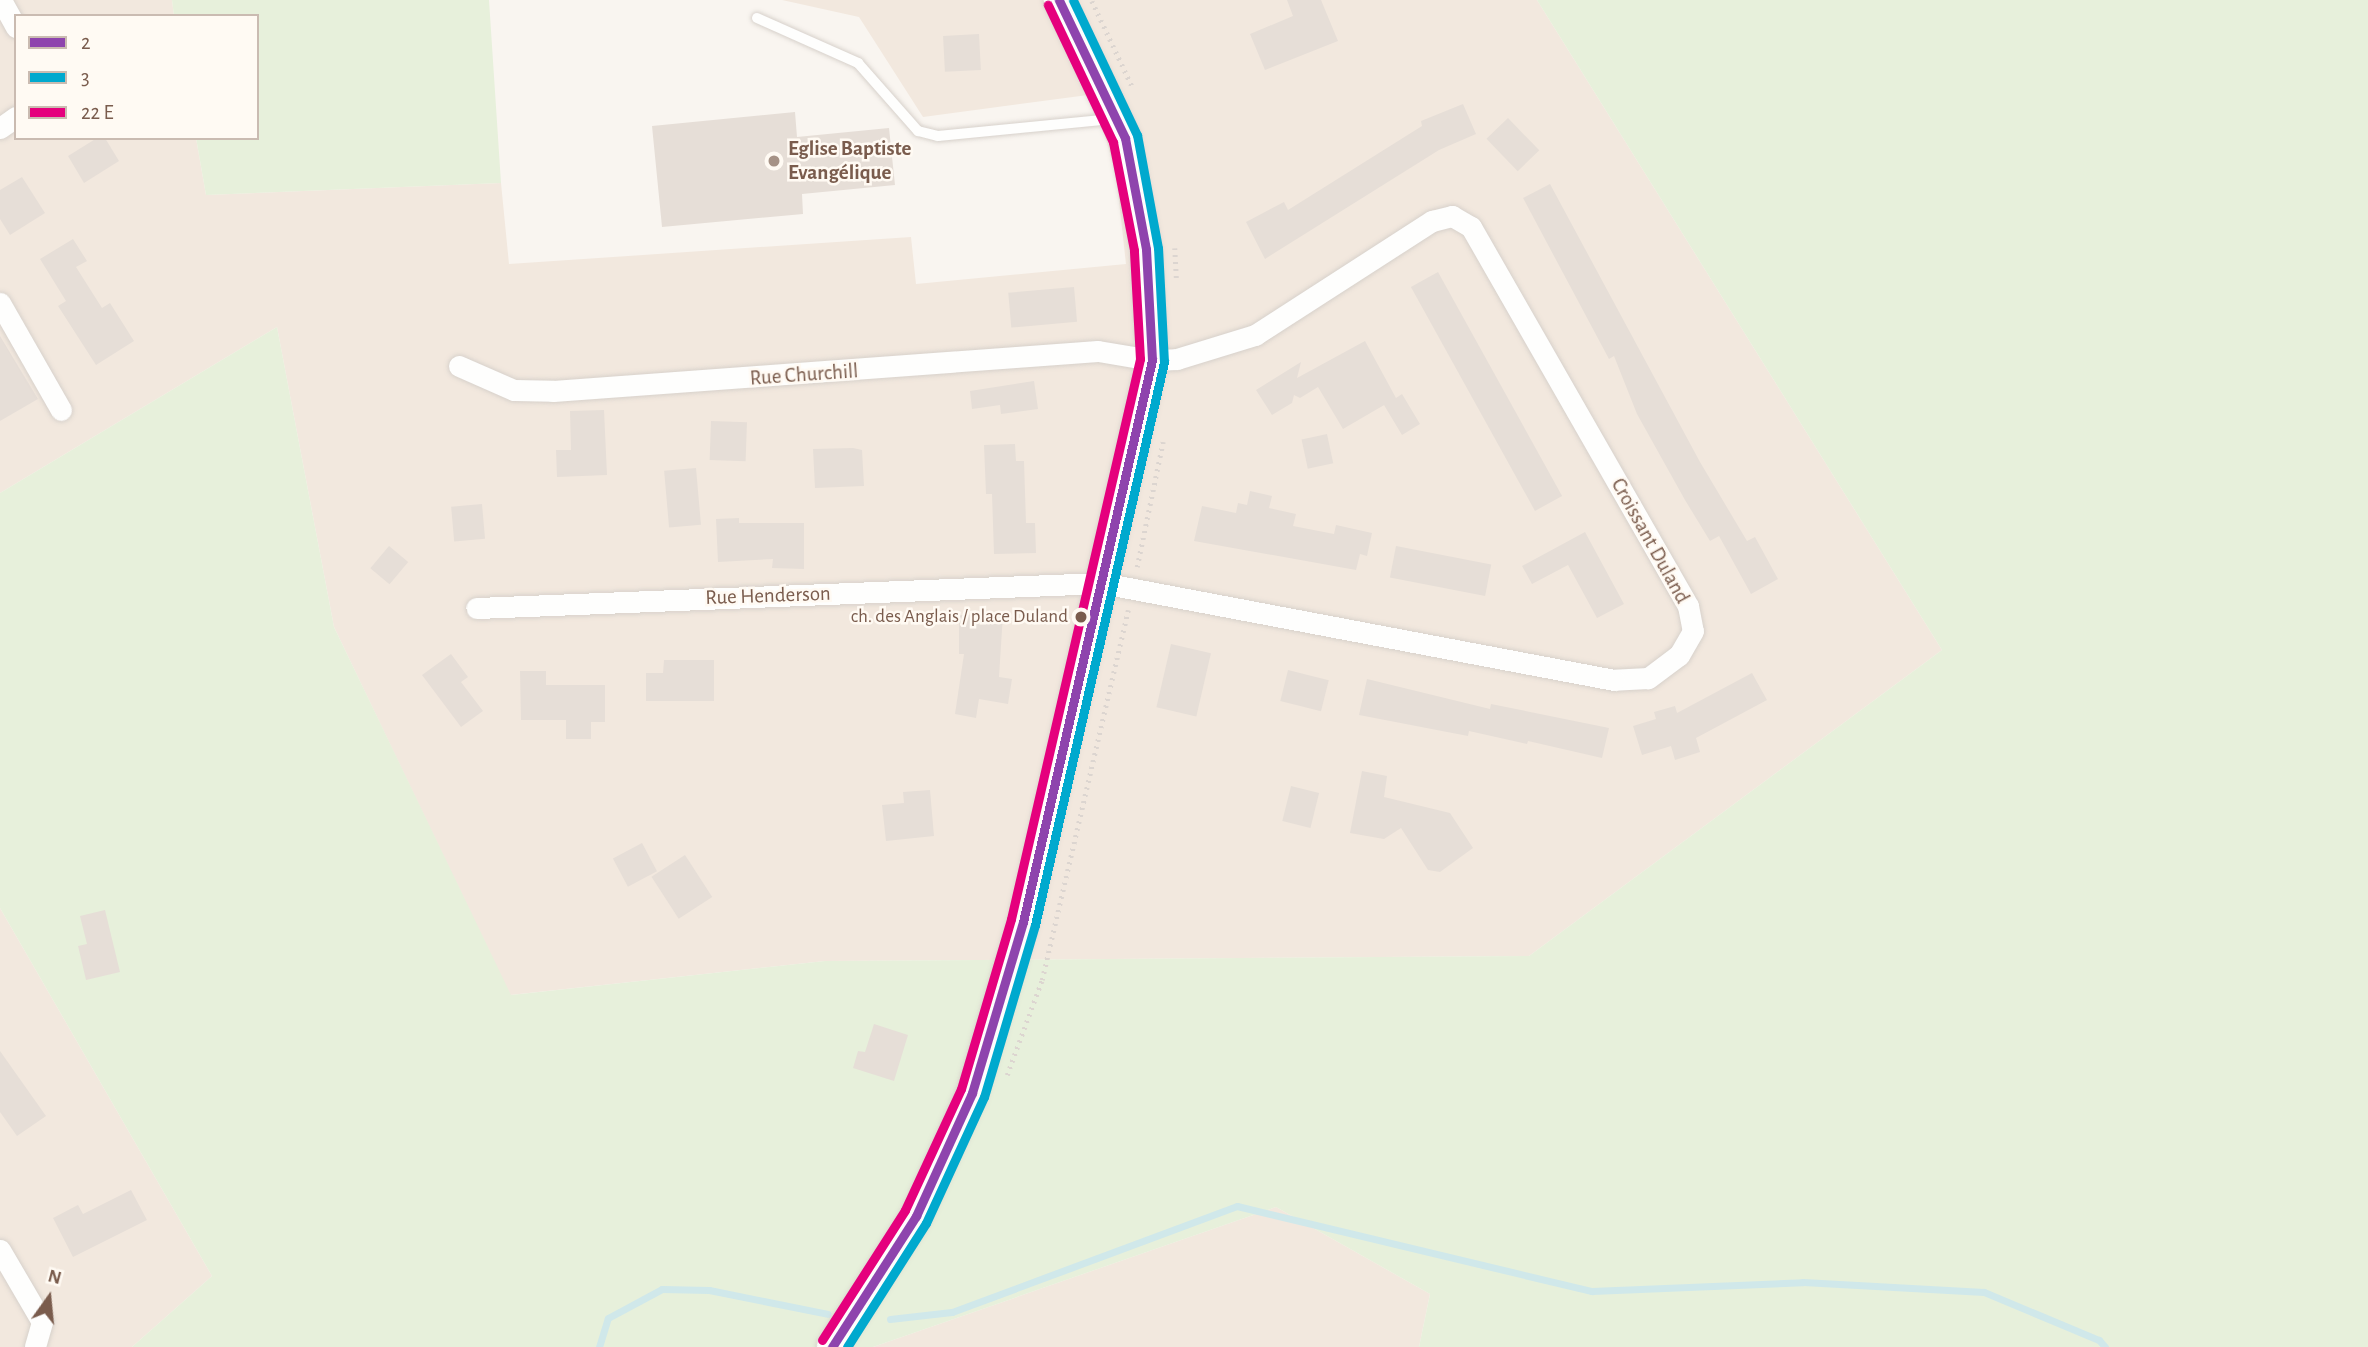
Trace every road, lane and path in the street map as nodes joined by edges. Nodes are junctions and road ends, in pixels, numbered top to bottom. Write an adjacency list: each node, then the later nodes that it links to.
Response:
1 (1, 0): 4 (street)
2 (1059, 0): 5 (street)
3 (757, 18): 5 (lane)
4 (14, 23)
5 (1118, 118): 7 (street)
6 (0, 303): 9 (street)
7 (1152, 360): 8 (street, Rue Churchill); 12 (street); 12 (street, Croissant Duland)
8 (460, 366)
9 (61, 410)
10 (1166, 429): 11 (path)
11 (1136, 573)
12 (1102, 583): 13 (street, Rue Henderson); 16 (street)
13 (476, 608)
14 (0, 1250): 15 (street)
15 (36, 1347)
16 (832, 1347)

